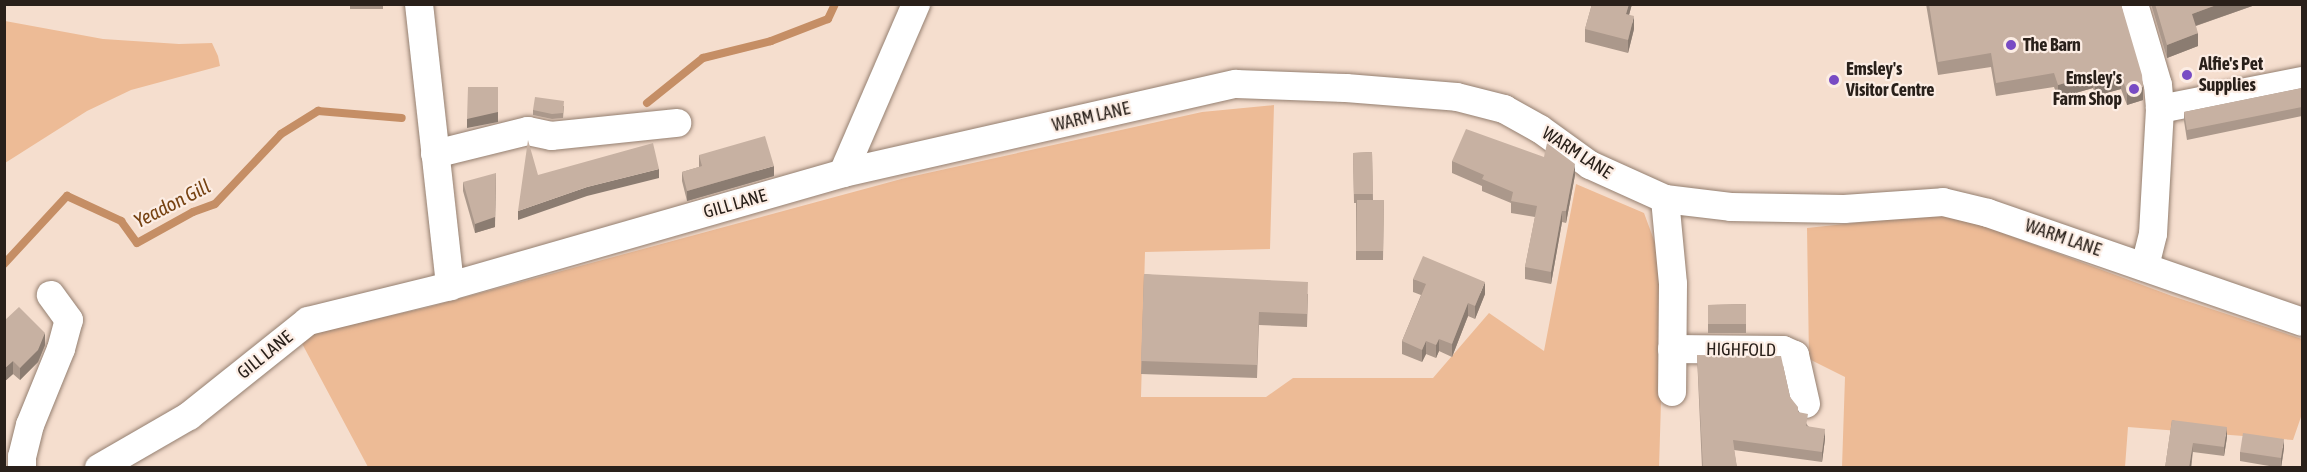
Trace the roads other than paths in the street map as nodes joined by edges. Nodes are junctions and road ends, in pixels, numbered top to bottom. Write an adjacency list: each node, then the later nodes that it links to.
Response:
1 (916, 4): 8 (street)
2 (2134, 4): 5 (street)
3 (420, 12): 7 (street)
4 (2302, 81): 5 (street)
5 (2160, 109): 10 (street)
6 (677, 123): 7 (street)
7 (435, 154): 11 (street)
8 (843, 173): 9 (street, WARM LANE); 11 (street, GILL LANE)
9 (1665, 199): 10 (street, WARM LANE); 14 (street)
10 (2145, 267): 13 (street, WARM LANE)
11 (450, 286): 18 (street, GILL LANE)
12 (51, 295): 17 (street)
13 (2302, 322)
14 (1672, 349): 15 (street); 16 (street, HIGHFOLD)
15 (1672, 392)
16 (1806, 404)
17 (22, 468)
18 (99, 468)

